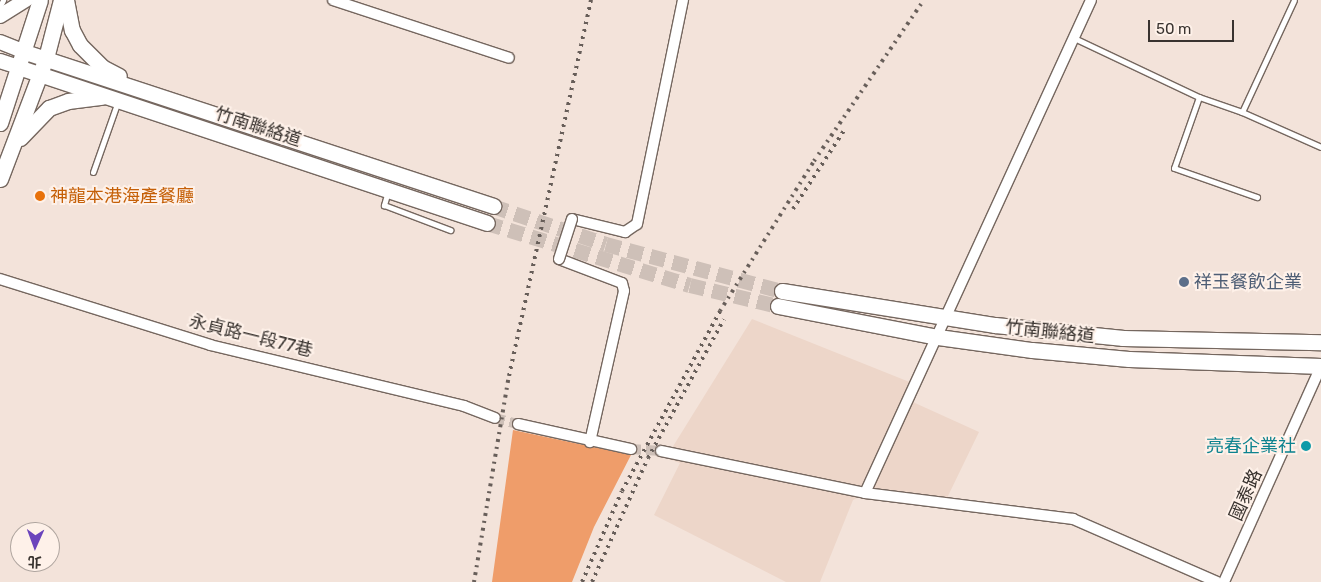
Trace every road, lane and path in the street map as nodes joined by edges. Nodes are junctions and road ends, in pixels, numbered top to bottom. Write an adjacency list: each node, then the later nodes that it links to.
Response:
1 (3, 0): 10 (lane)
2 (26, 0): 11 (main road)
3 (40, 0): 14 (main road)
4 (61, 0): 15 (main road)
5 (66, 0): 20 (main road)
6 (333, 0): 16 (street)
7 (683, 0): 41 (street, bridge)
8 (1091, 0): 12 (street)
9 (1294, 0): 23 (lane)
10 (0, 6)
11 (0, 16)
12 (1074, 38): 21 (lane); 35 (street)
13 (0, 42): 14 (main road)
14 (24, 52): 15 (main road, 竹南聯絡道); 18 (main road)
15 (46, 58): 19 (main road); 20 (main road, 竹南聯絡道)
16 (509, 58)
17 (0, 61): 18 (main road)
18 (18, 67): 19 (main road, 竹南聯絡道); 24 (main road)
19 (40, 74): 22 (main road, 竹南聯絡道); 26 (main road)
20 (149, 92): 31 (main road, 竹南聯絡道)
21 (1199, 97): 23 (lane); 30 (lane)
22 (112, 98): 26 (main road); 27 (lane); 29 (main road, 竹南聯絡道)
23 (1242, 112): 25 (lane)
24 (0, 123)
25 (1321, 147)
26 (9, 151): 28 (main road)
27 (93, 172)
28 (0, 178)
29 (388, 190): 32 (main road, 竹南聯絡道); 33 (lane)
30 (1257, 197)
31 (493, 206)
32 (487, 223)
33 (450, 230)
34 (0, 279): 39 (street, 永貞路一段77巷)
35 (945, 318): 36 (street); 36 (main road, 竹南聯絡道); 37 (main road, 竹南聯絡道)
36 (938, 337): 38 (main road, 竹南聯絡道); 44 (street)
37 (1321, 342)
38 (1321, 366): 46 (street, 國泰路)
39 (496, 418)
40 (518, 424): 41 (street)
41 (590, 442): 42 (street)
42 (631, 449)
43 (661, 451): 44 (street)
44 (865, 494): 45 (street)
45 (1217, 582)
46 (1224, 582)

